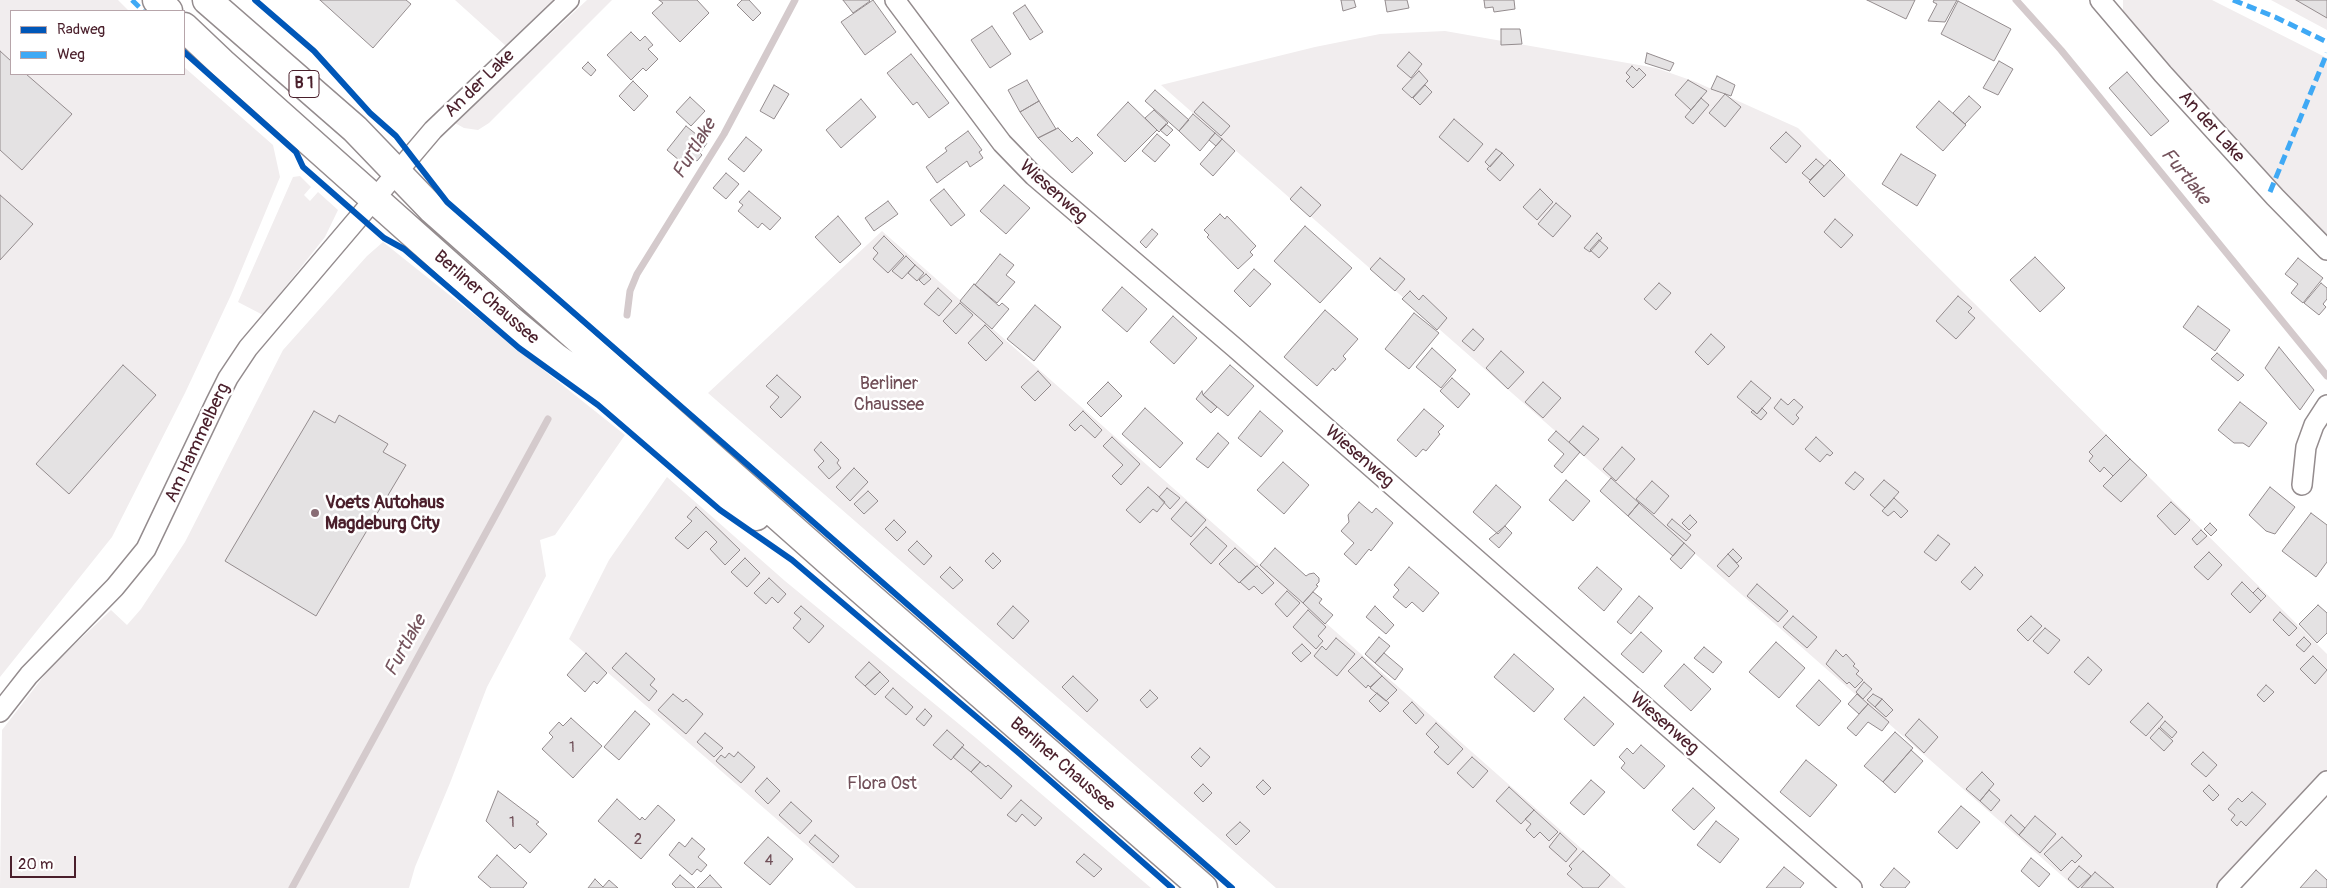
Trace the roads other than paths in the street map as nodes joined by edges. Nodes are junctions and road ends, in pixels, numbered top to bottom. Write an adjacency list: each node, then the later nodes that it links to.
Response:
1 (157, 0): 6 (main road)
2 (207, 0): 8 (main road, Berliner Chaussee / B 1)
3 (569, 0): 8 (street, An der Lake)
4 (895, 0): 17 (street, Wiesenweg)
5 (2100, 0): 10 (street, An der Lake)
6 (167, 10)
7 (185, 28): 9 (main road, Berliner Chaussee / B 1)
8 (396, 173): 9 (street, Am Hammelberg); 13 (main road, Berliner Chaussee / B 1)
9 (373, 199): 13 (main road, Berliner Chaussee / B 1); 14 (street, Am Hammelberg)
10 (2327, 250)
11 (2327, 405): 12 (street)
12 (2302, 485)
13 (808, 543): 16 (main road, Berliner Chaussee / B 1)
14 (0, 712)
15 (2327, 781): 18 (street)
16 (1203, 888)
17 (1852, 888)
18 (2227, 888)

